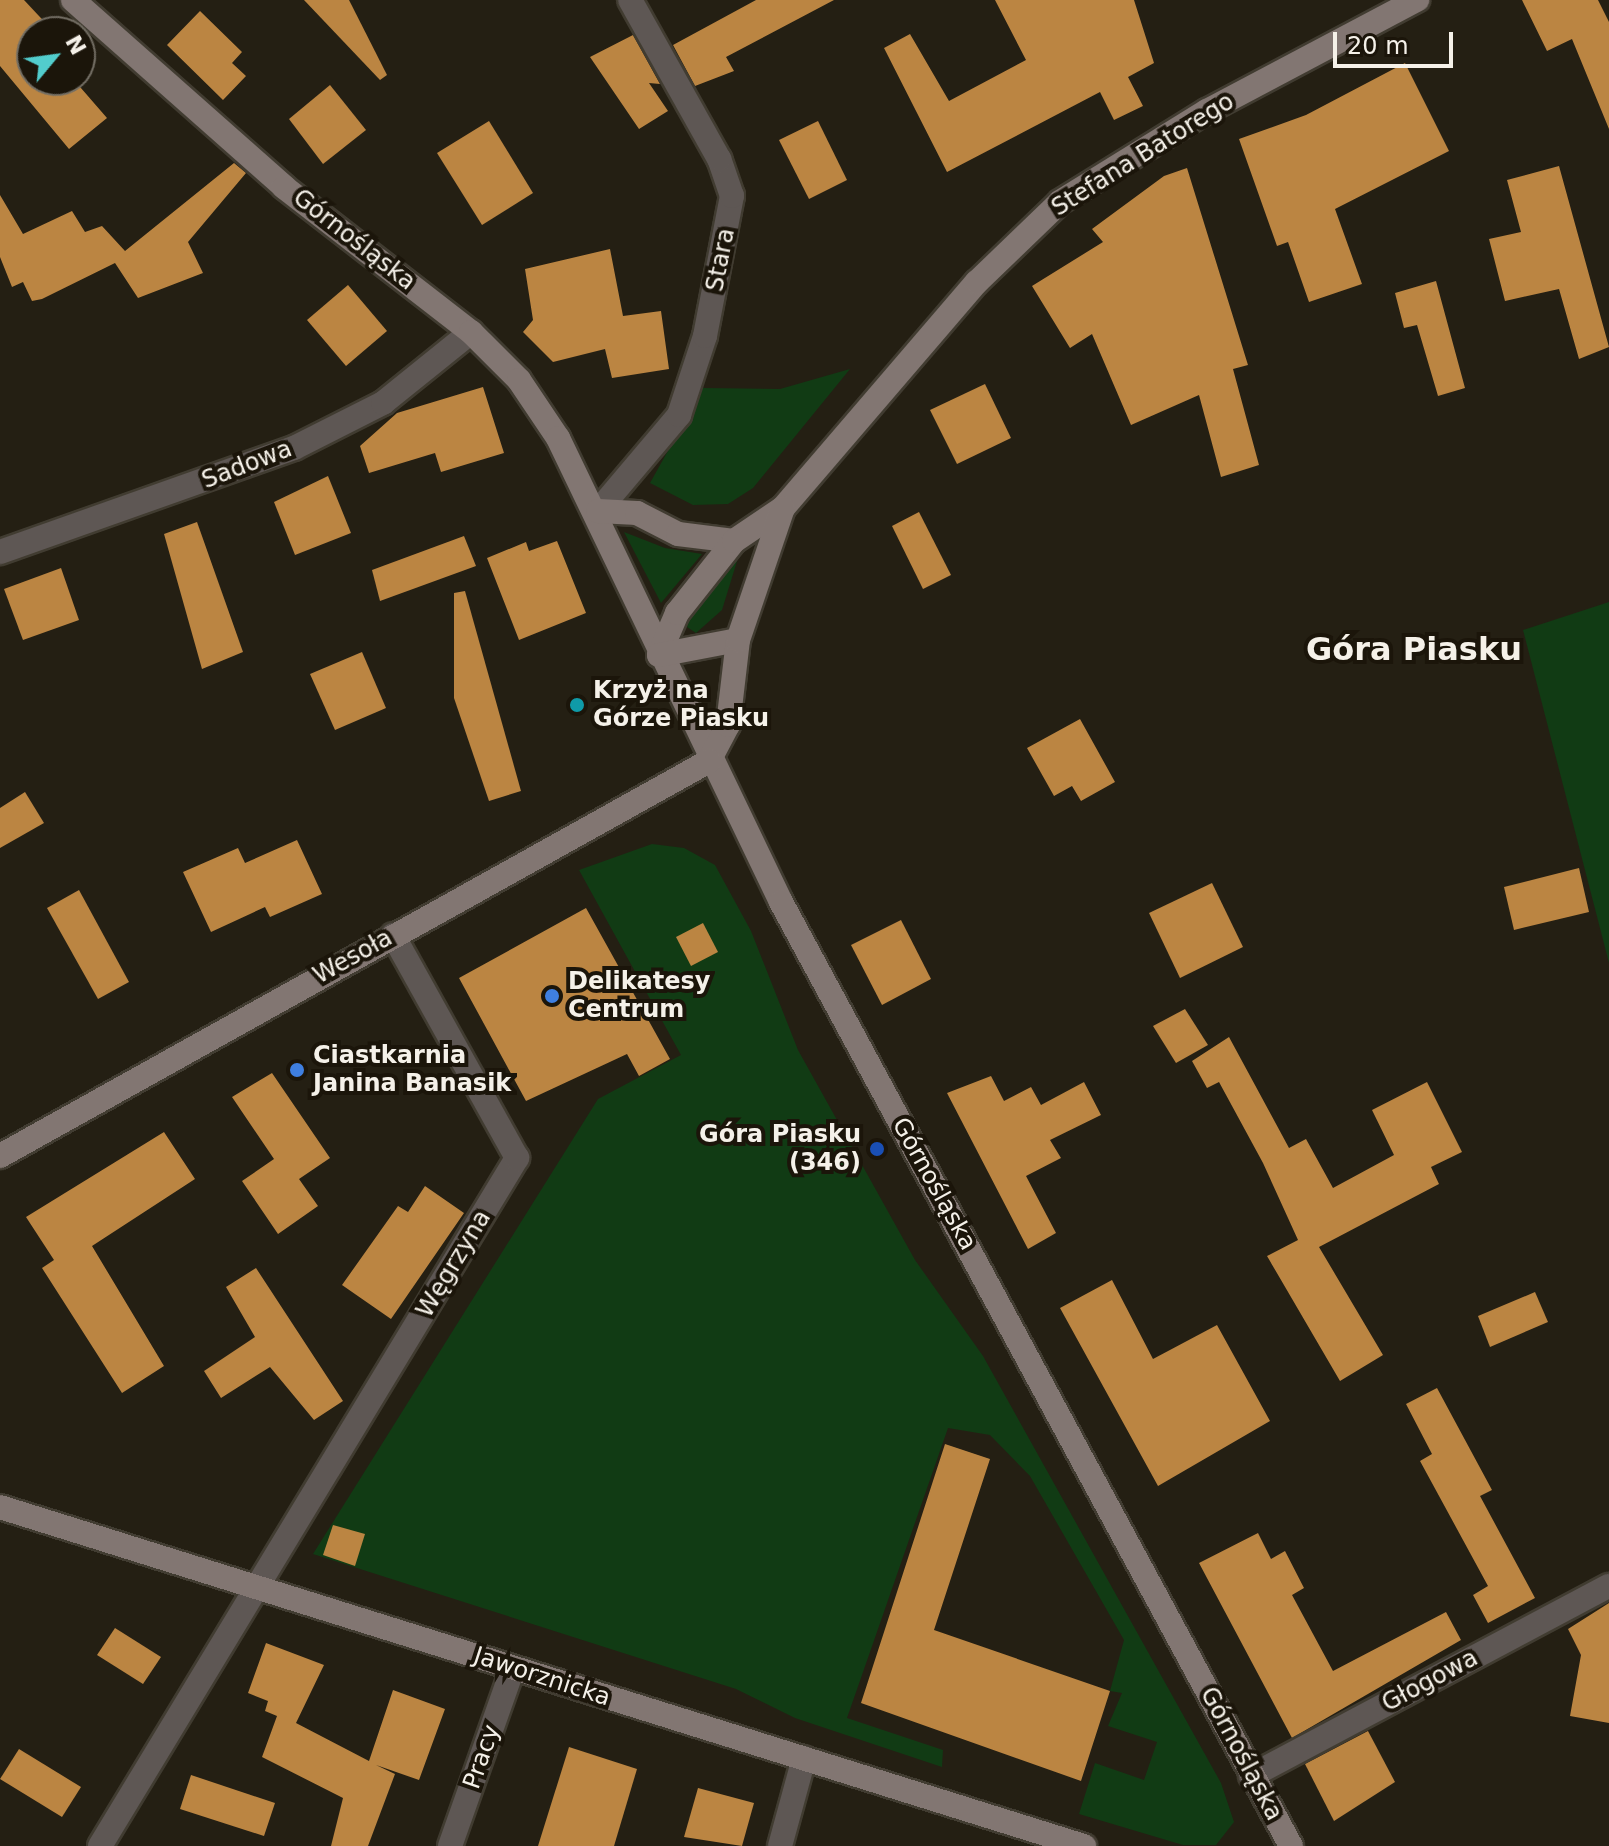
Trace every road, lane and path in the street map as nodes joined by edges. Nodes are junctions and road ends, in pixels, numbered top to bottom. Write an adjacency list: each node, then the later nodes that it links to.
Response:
1 (73, 0): 4 (street, Górnośląska)
2 (630, 0): 6 (street, Stara)
3 (1417, 0): 5 (street, Stefana Batorego)
4 (471, 332): 6 (street, Górnośląska); 8 (street, Sadowa)
5 (783, 508): 7 (street, Stefana Batorego); 9 (street, Stefana Batorego)
6 (598, 511): 7 (street); 10 (street, Górnośląska)
7 (734, 541): 10 (street, Stefana Batorego)
8 (0, 552)
9 (738, 640): 10 (street); 11 (street, Stefana Batorego)
10 (659, 655): 11 (street, Górnośląska)
11 (709, 761): 12 (street, Wesoła); 19 (street, Górnośląska)
12 (393, 935): 13 (street, Wesoła); 16 (street, Węgrzyna)
13 (0, 1156)
14 (0, 1507): 16 (street, Jaworznicka)
15 (1609, 1586): 19 (street, Głogowa)
16 (259, 1588): 17 (street, Jaworznicka); 20 (street)
17 (513, 1668): 18 (street, Jaworznicka); 21 (street, Pracy)
18 (804, 1758): 22 (street); 23 (street, Jaworznicka)
19 (1251, 1776): 24 (street, Górnośląska)
20 (100, 1846)
21 (450, 1846)
22 (780, 1846)
23 (1084, 1846)
24 (1291, 1846)

